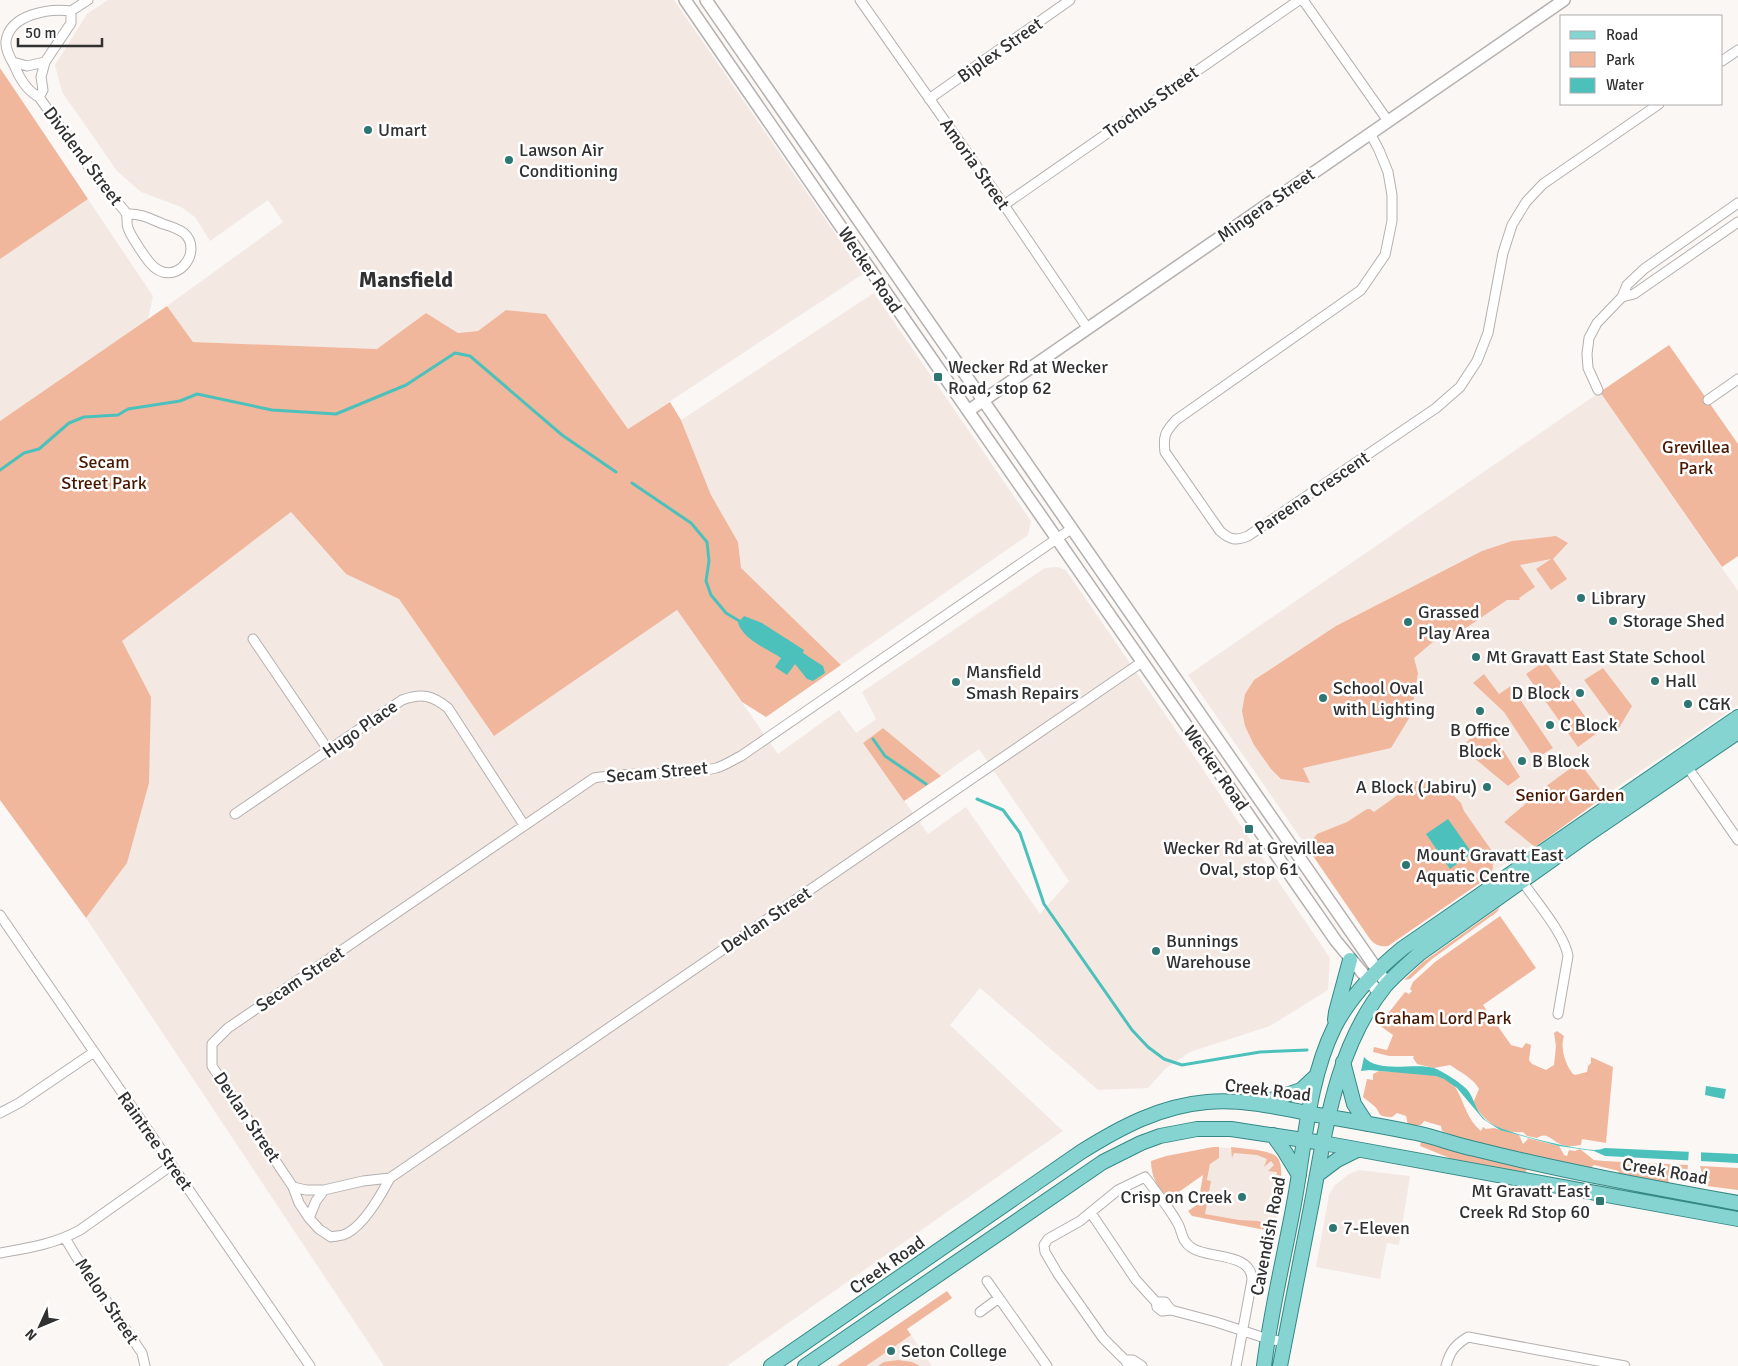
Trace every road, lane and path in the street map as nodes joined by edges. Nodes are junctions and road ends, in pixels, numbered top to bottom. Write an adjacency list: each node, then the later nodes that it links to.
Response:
1 (88, 0): 9 (street)
2 (686, 0): 15 (street, Wecker Road)
3 (706, 0): 14 (street, Wecker Road)
4 (860, 0): 17 (street, Amoria Street)
5 (1070, 0): 17 (street, Biplex Street)
6 (1299, 0): 24 (street, Trochus Street)
7 (1303, 0): 19 (street)
8 (1564, 0): 19 (street, Mingera Street)
9 (71, 11): 12 (street, Dividend Street); 13 (street, Dividend Street)
10 (1738, 50): 11 (street)
11 (1723, 60)
12 (13, 62): 13 (street); 16 (street, Dividend Street)
13 (45, 62): 16 (street, Dividend Street)
14 (750, 64): 15 (street); 21 (street, Wecker Road)
15 (736, 74): 22 (street, Wecker Road)
16 (39, 97): 25 (street, Dividend Street)
17 (929, 99): 24 (street, Amoria Street)
18 (1659, 105): 20 (street, Pareena Crescent)
19 (1388, 121): 20 (street, Mingera Street)
20 (1370, 133): 28 (street, Mingera Street)
21 (814, 156): 22 (street); 32 (street, Wecker Road)
22 (799, 165): 33 (street, Wecker Road)
23 (1738, 203): 27 (street)
24 (1004, 205): 28 (street, Amoria Street)
25 (127, 214): 25 (street, Dividend Street)
26 (1738, 222): 27 (street)
27 (1622, 297): 30 (street)
28 (1088, 329): 32 (street, Mingera Street)
29 (1738, 379): 31 (street)
30 (1598, 390)
31 (1708, 400)
32 (982, 401): 33 (street, Mingera Street); 34 (street, Wecker Road)
33 (968, 411): 35 (street, Wecker Road)
34 (1071, 529): 35 (street); 48 (street, Wecker Road)
35 (1056, 539): 37 (street, Wecker Road); 43 (street, Secam Street)
36 (253, 639): 40 (street)
37 (1142, 662): 47 (street, Wecker Road); 68 (street, Devlan Street)
38 (1738, 718): 41 (main road)
39 (1738, 732): 41 (main road)
40 (329, 751): 42 (street, Hugo Place); 43 (street, Hugo Place)
41 (1684, 762): 44 (street); 45 (main road, Cavendish Road); 48 (main road)
42 (235, 814)
43 (524, 825): 52 (street, Secam Street)
44 (1738, 840)
45 (1522, 881): 49 (main road, Cavendish Road); 50 (street)
46 (0, 915): 53 (street, Raintree Street)
47 (1350, 960): 48 (street, Wecker Road); 51 (main road)
48 (1372, 975): 49 (street, Wecker Road); 51 (main road)
49 (1383, 989): 54 (main road, Cavendish Road)
50 (1558, 1014)
51 (1335, 1026): 55 (main road, Cavendish Road)
52 (212, 1044): 69 (street, Devlan Street)
53 (94, 1052): 57 (street); 65 (street, Raintree Street)
54 (1343, 1062): 59 (main road, Cavendish Road); 60 (main road)
55 (1318, 1074): 56 (main road); 58 (main road, Cavendish Road)
56 (1259, 1104): 58 (main road, Creek Road); 86 (main road, Creek Road)
57 (0, 1112)
58 (1310, 1113): 59 (main road, Creek Road); 62 (main road, Cavendish Road)
59 (1329, 1117): 60 (main road, Creek Road); 63 (main road, Cavendish Road)
60 (1366, 1124): 71 (main road, Creek Road)
61 (1272, 1135): 62 (main road, Creek Road); 66 (main road); 87 (main road, Creek Road)
62 (1305, 1140): 63 (main road, Creek Road); 66 (main road, Cavendish Road)
63 (1323, 1143): 64 (main road, Creek Road); 67 (main road, Cavendish Road)
64 (1357, 1150): 67 (main road); 74 (main road, Creek Road)
65 (172, 1165): 75 (street); 85 (street, Raintree Street)
66 (1299, 1175): 81 (main road, Cavendish Road)
67 (1317, 1175): 82 (main road, Cavendish Road)
68 (390, 1178): 70 (street, Devlan Street); 73 (street, Devlan Street)
69 (293, 1187): 70 (street, Devlan Street); 73 (street, Devlan Street)
70 (324, 1190): 73 (street)
71 (1738, 1203)
72 (1091, 1213): 80 (street); 80 (street); 83 (street)
73 (310, 1218)
74 (1738, 1220)
75 (65, 1238): 76 (street); 84 (street, Melon Street)
76 (0, 1253)
77 (987, 1280): 78 (street)
78 (999, 1298): 79 (street); 88 (street)
79 (980, 1312)
80 (1242, 1330): 81 (street); 90 (street)
81 (1268, 1339): 82 (street); 91 (main road, Cavendish Road)
82 (1285, 1342): 92 (main road, Cavendish Road)
83 (1127, 1363): 89 (street)
84 (145, 1366)
85 (310, 1366)
86 (771, 1366)
87 (805, 1366)
88 (1047, 1366)
89 (1142, 1366)
90 (1236, 1366)
91 (1264, 1366)
92 (1280, 1366)
93 (1446, 1366): 94 (street)
94 (1625, 1366)

